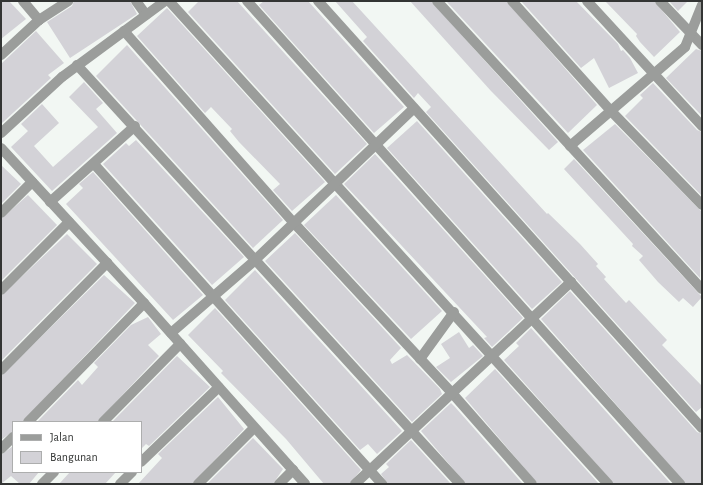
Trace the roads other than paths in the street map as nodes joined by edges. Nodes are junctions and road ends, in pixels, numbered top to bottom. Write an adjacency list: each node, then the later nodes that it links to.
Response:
1 (23, 1): 14 (street)
2 (68, 1): 14 (street)
3 (136, 1): 13 (street)
4 (165, 1): 13 (street)
5 (169, 1): 31 (street)
6 (247, 1): 26 (street)
7 (318, 1): 21 (street)
8 (437, 1): 27 (street)
9 (512, 1): 22 (street)
10 (588, 1): 20 (street)
11 (660, 1): 16 (street)
12 (702, 5): 16 (street)
13 (146, 15): 15 (street)
14 (39, 20): 18 (street)
15 (124, 31): 19 (street); 36 (street)
16 (692, 35): 17 (street); 20 (street)
17 (702, 46)
18 (1, 55)
19 (77, 65): 23 (street); 25 (street)
20 (655, 74): 22 (street); 24 (street)
21 (414, 108): 26 (street); 39 (street)
22 (611, 111): 27 (street); 33 (street)
23 (135, 126): 29 (street); 37 (street)
24 (702, 126)
25 (1, 133)
26 (376, 145): 31 (street); 45 (street)
27 (570, 146): 40 (street)
28 (1, 148): 30 (street)
29 (94, 164): 32 (street); 42 (street)
30 (32, 182): 32 (street); 34 (street)
31 (335, 183): 36 (street); 44 (street)
32 (50, 202): 35 (street)
33 (702, 205)
34 (1, 213)
35 (69, 222): 38 (street); 41 (street)
36 (294, 223): 37 (street); 49 (street)
37 (254, 261): 42 (street); 57 (street)
38 (107, 263): 43 (street); 50 (street)
39 (571, 282): 45 (street); 56 (street)
40 (702, 289)
41 (1, 290)
42 (214, 296): 46 (street); 62 (street)
43 (144, 303): 46 (street); 53 (street)
44 (454, 312): 48 (street); 49 (street)
45 (534, 318): 48 (street); 75 (street)
46 (171, 334): 47 (street)
47 (180, 344): 51 (street); 54 (street)
48 (493, 355): 52 (street); 74 (street)
49 (420, 359): 52 (street)
50 (1, 370)
51 (219, 387): 55 (street); 60 (street)
52 (452, 394): 57 (street); 73 (street)
53 (29, 421)
54 (104, 421)
55 (254, 428): 61 (street); 67 (street)
56 (702, 428)
57 (411, 430): 62 (street); 72 (street)
58 (12, 438): 59 (street)
59 (1, 449)
60 (142, 461)
61 (293, 470): 68 (street); 69 (street)
62 (369, 470): 70 (street); 71 (street)
63 (53, 473): 65 (street)
64 (131, 473): 66 (street)
65 (42, 484)
66 (120, 484)
67 (198, 484)
68 (279, 484)
69 (305, 484)
70 (355, 484)
71 (382, 484)
72 (460, 484)
73 (532, 484)
74 (608, 484)
75 (680, 484)

